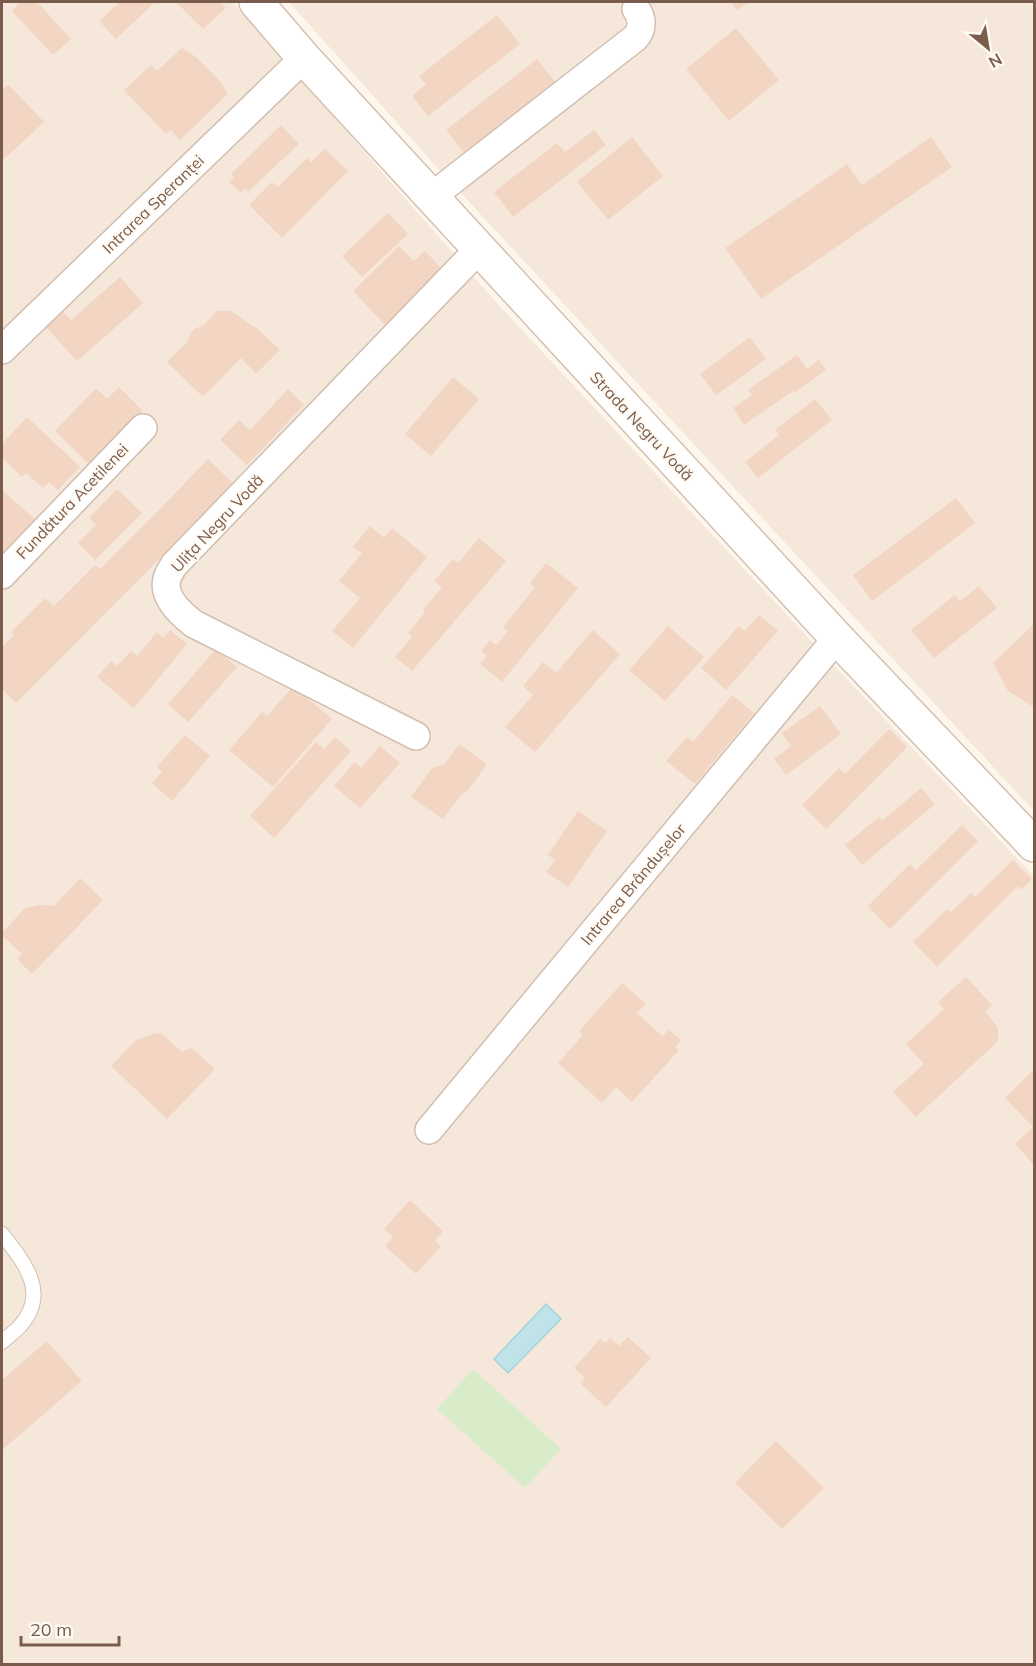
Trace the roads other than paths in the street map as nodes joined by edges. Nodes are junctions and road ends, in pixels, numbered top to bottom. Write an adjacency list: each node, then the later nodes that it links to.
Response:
1 (256, 2): 3 (street, Strada Negru Vodă)
2 (636, 9): 4 (street)
3 (304, 58): 4 (street, Strada Negru Vodă); 6 (street, Intrarea Speranței)
4 (431, 197): 5 (street, Strada Negru Vodă)
5 (479, 249): 9 (street, Strada Negru Vodă); 10 (street, Ulița Negru Vodă)
6 (2, 350)
7 (143, 428): 8 (street, Fundătura Acetilenei)
8 (2, 575)
9 (837, 638): 11 (street, Strada Negru Vodă); 12 (street, Intrarea Brândușelor)
10 (416, 736)
11 (1035, 845)
12 (429, 1130)
13 (2, 1234): 14 (lane)
14 (2, 1342)

